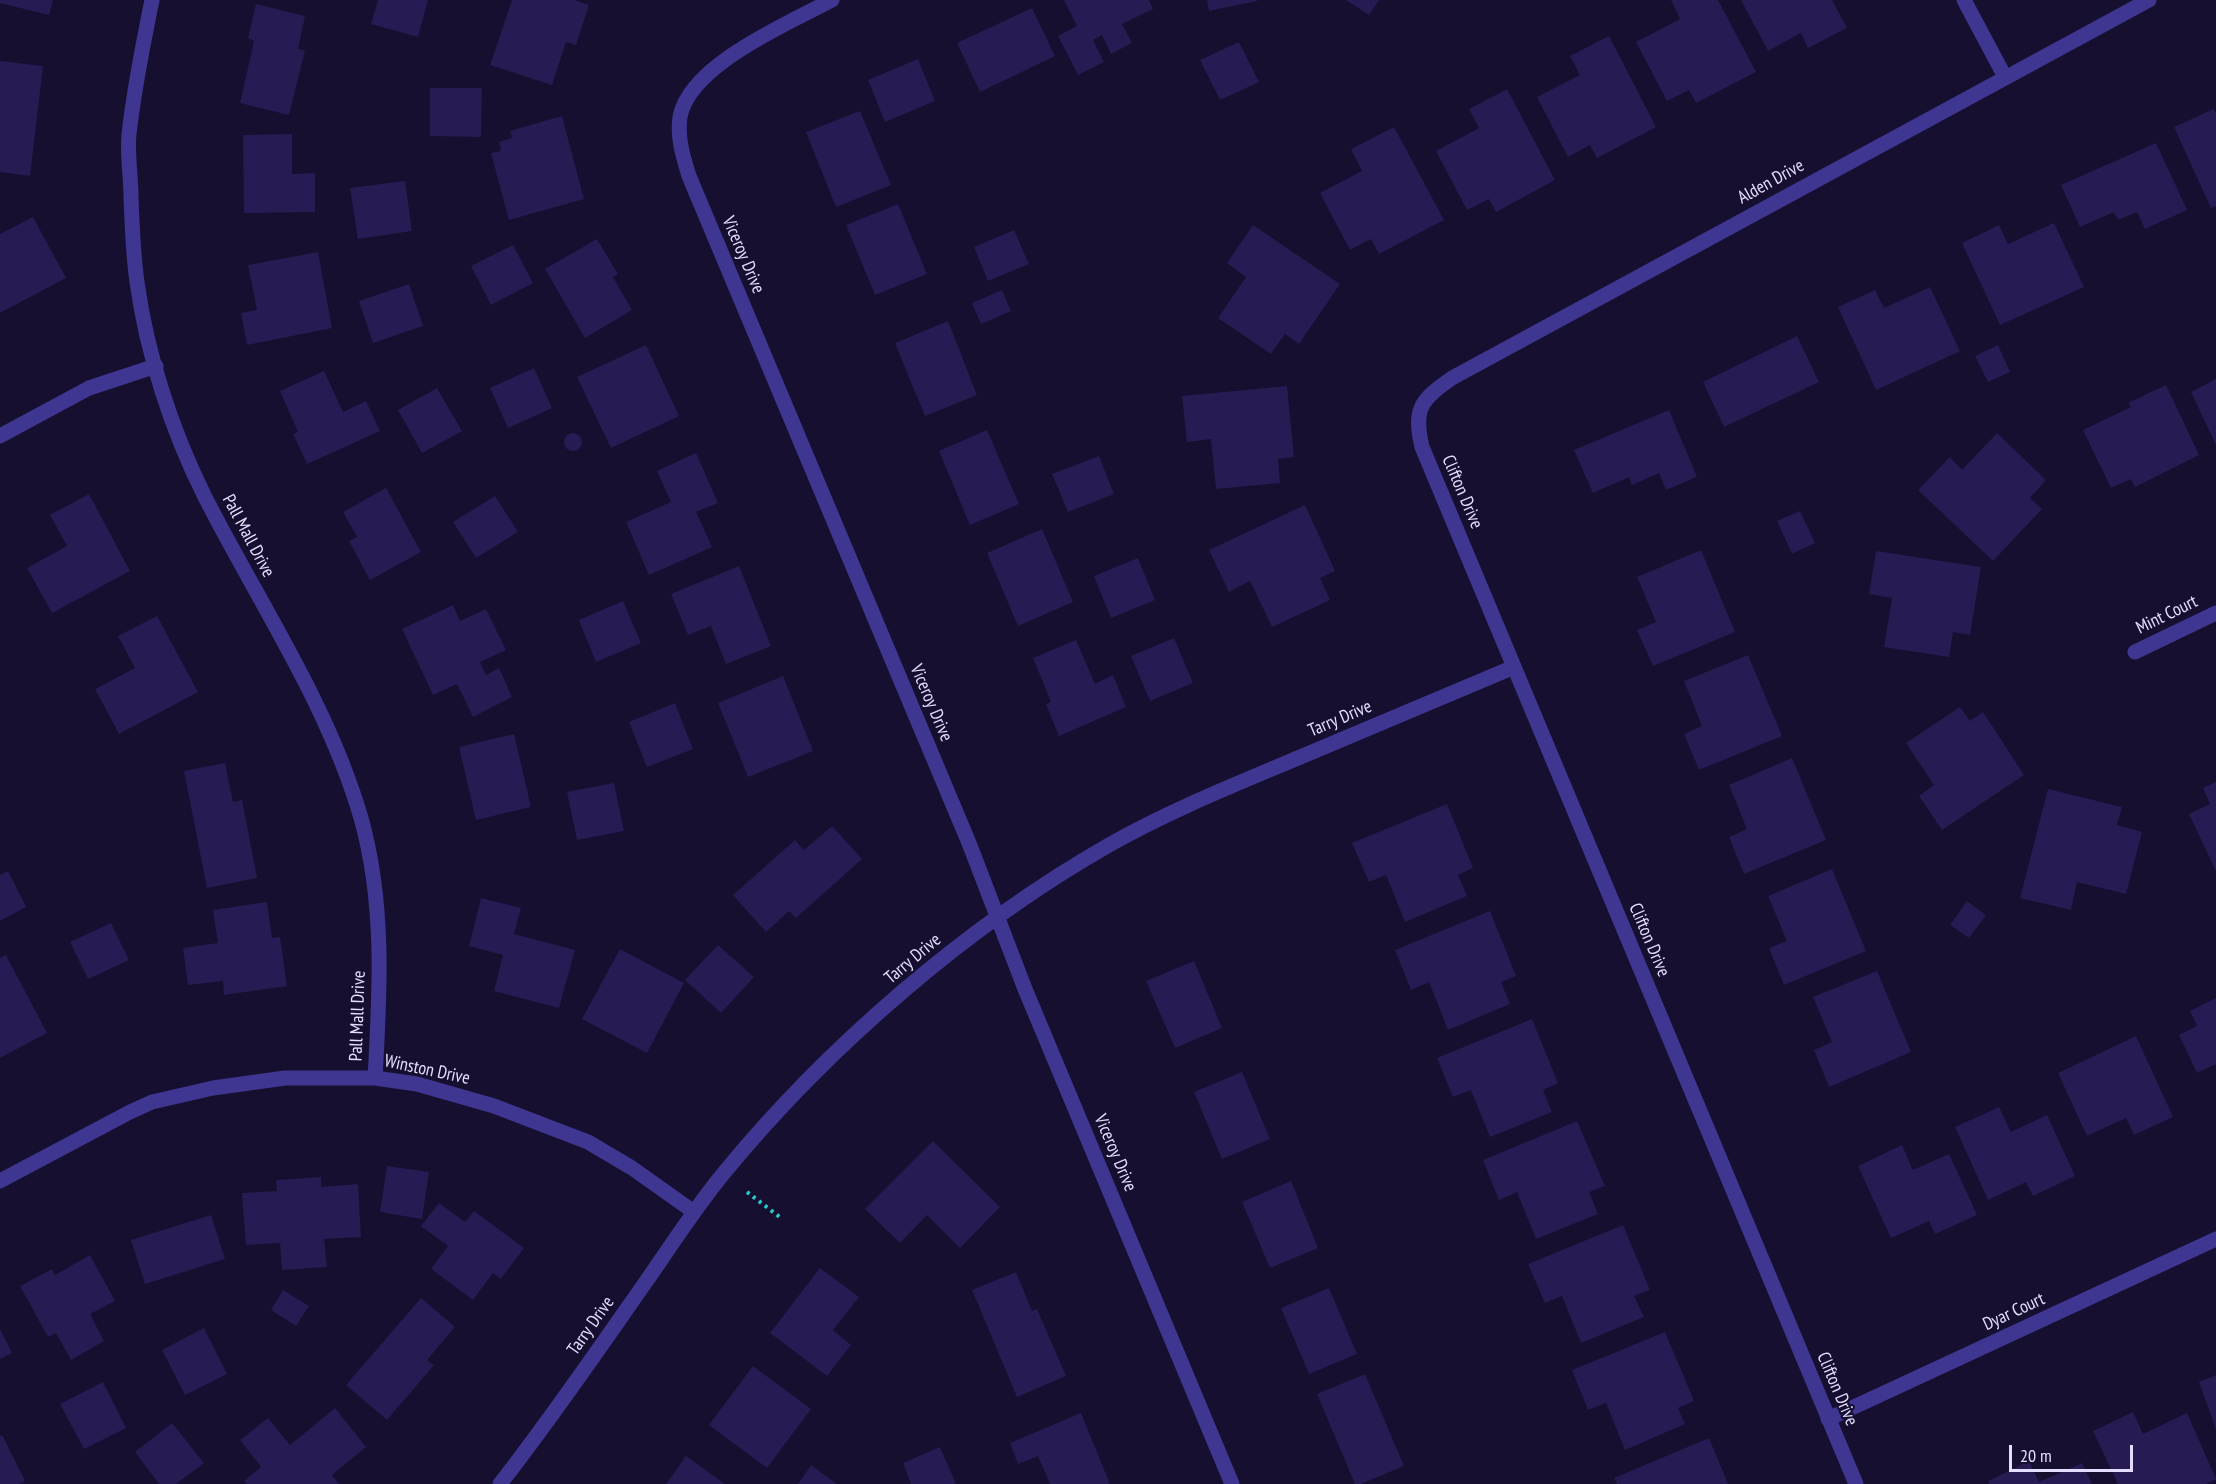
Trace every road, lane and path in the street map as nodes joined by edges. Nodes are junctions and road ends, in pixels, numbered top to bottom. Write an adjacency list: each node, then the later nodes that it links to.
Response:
1 (152, 0): 6 (street, Pall Mall Drive)
2 (832, 0): 12 (street, Viceroy Drive)
3 (1964, 0): 5 (street)
4 (2149, 0): 5 (street, Alden Drive)
5 (2005, 77): 7 (street, Alden Drive)
6 (156, 366): 8 (street); 13 (street, Pall Mall Drive)
7 (1420, 409): 11 (street, Clifton Drive)
8 (0, 436)
9 (2216, 613): 10 (street, Mint Court)
10 (2135, 652)
11 (1515, 667): 12 (street, Tarry Drive); 19 (street, Clifton Drive)
12 (998, 918): 16 (street, Tarry Drive); 21 (street, Viceroy Drive)
13 (375, 1078): 14 (street, Winston Drive); 16 (street, Winston Drive)
14 (0, 1181)
15 (744, 1190): 17 (path)
16 (694, 1212): 20 (street, Tarry Drive)
17 (781, 1218)
18 (2216, 1239): 19 (street, Dyar Court)
19 (1828, 1419): 22 (street, Clifton Drive)
20 (500, 1484)
21 (1232, 1484)
22 (1856, 1484)

